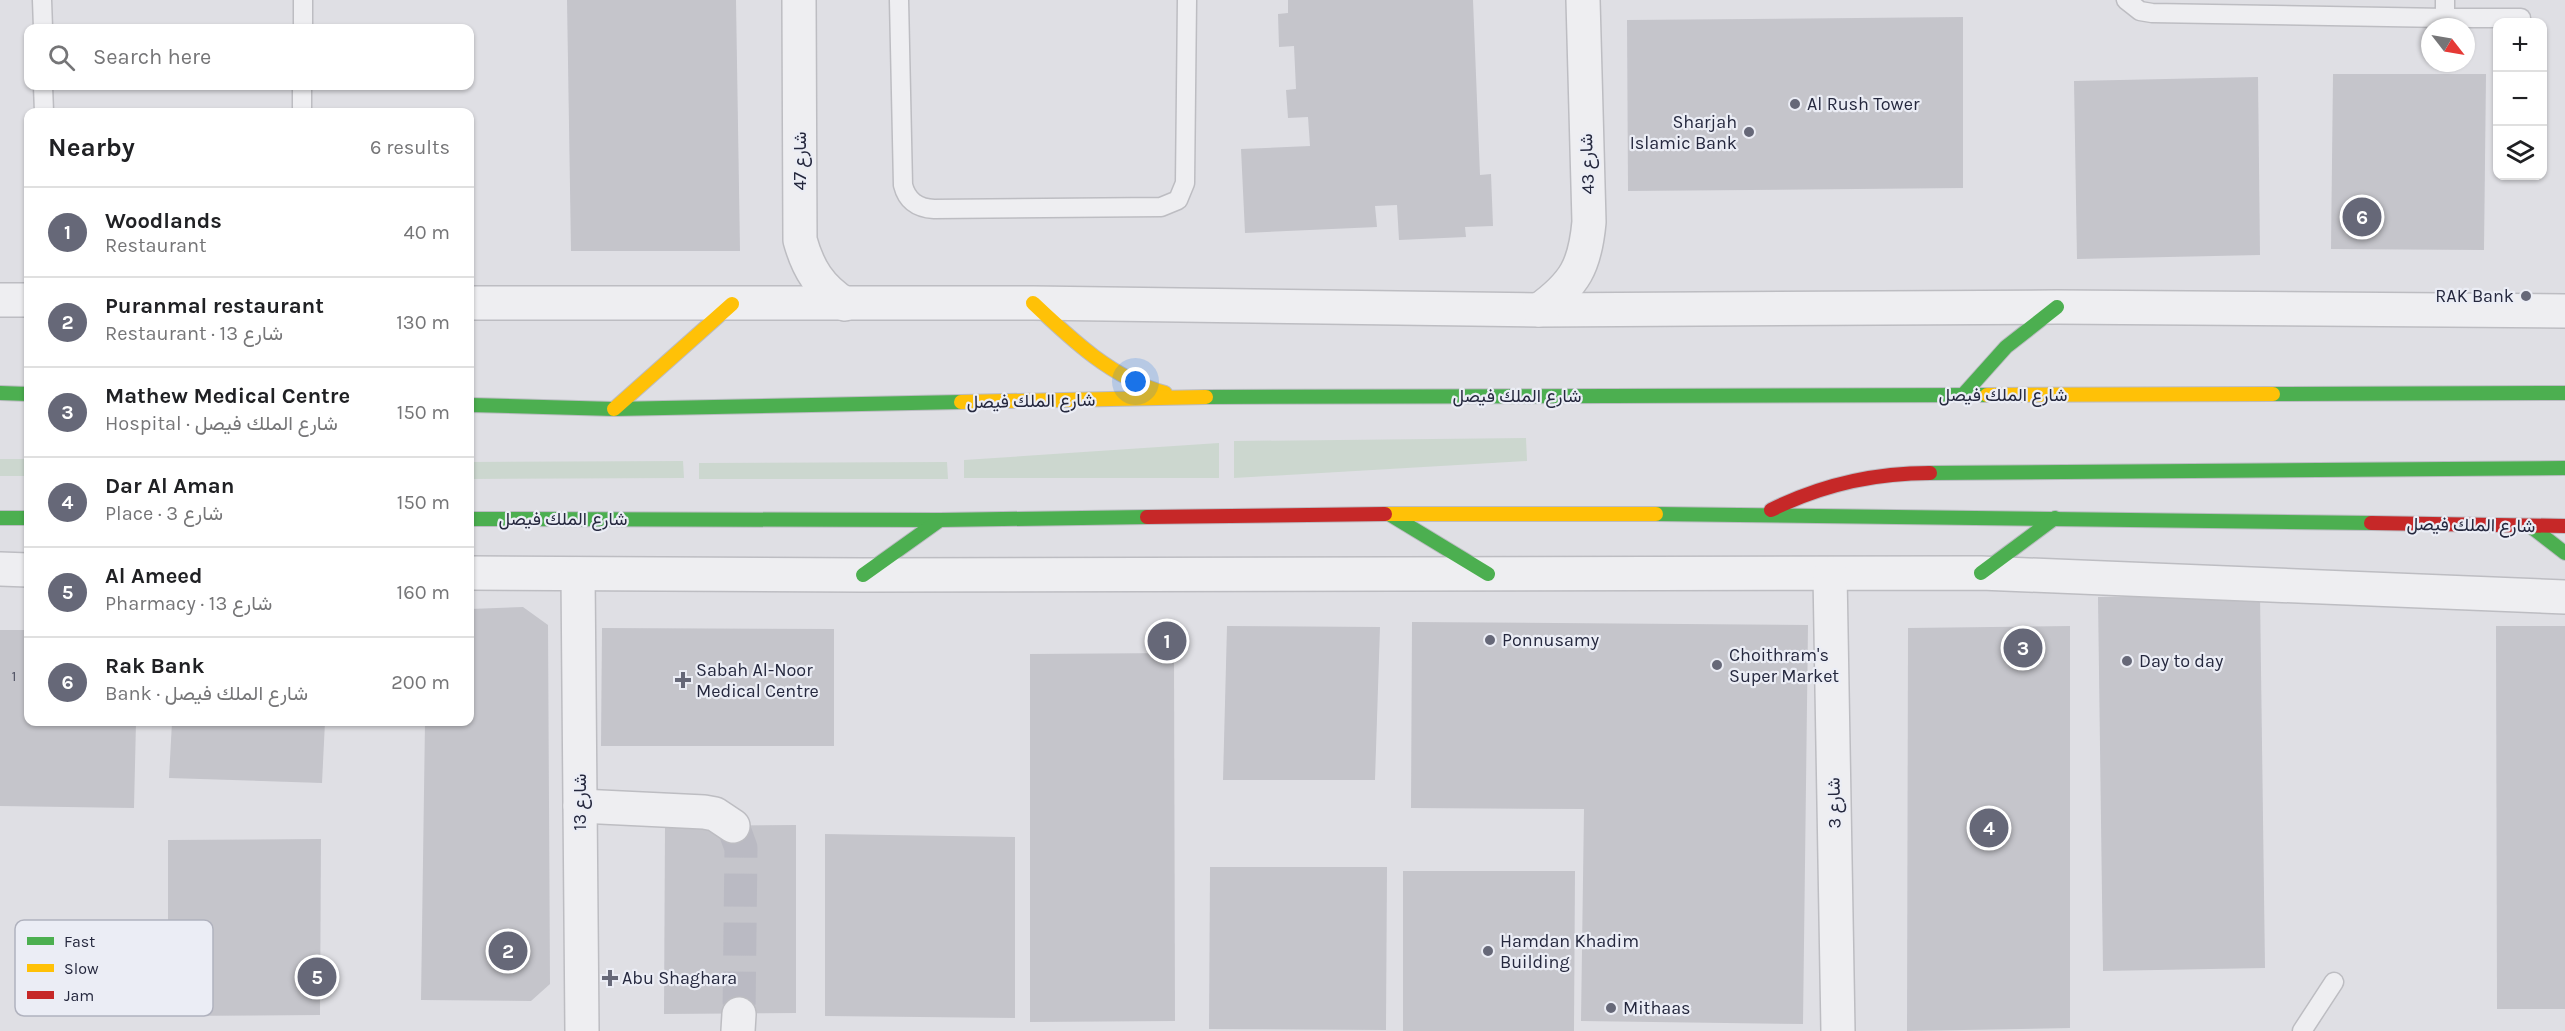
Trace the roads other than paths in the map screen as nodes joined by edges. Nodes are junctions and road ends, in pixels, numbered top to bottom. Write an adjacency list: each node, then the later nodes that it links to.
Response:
1 (42, 0): 10 (lane)
2 (303, 0): 11 (lane)
3 (799, 0): 21 (street, شارع 47)
4 (899, 0): 5 (lane)
5 (1187, 0)
6 (1583, 0): 23 (street, شارع 43)
7 (2126, 0): 8 (lane)
8 (2445, 9): 9 (lane)
9 (2521, 13)
10 (43, 24)
11 (303, 24)
12 (44, 90): 14 (lane)
13 (302, 90): 15 (lane)
14 (44, 108)
15 (302, 108)
16 (0, 300): 17 (street)
17 (24, 300)
18 (474, 303): 20 (street)
19 (1033, 303): 21 (street); 23 (street); 29 (main road)
20 (732, 304): 21 (street); 31 (main road)
21 (845, 304)
22 (2057, 307): 23 (street); 24 (street); 28 (main road)
23 (1539, 310)
24 (2565, 310)
25 (0, 393): 27 (main road)
26 (2565, 393): 28 (main road, شارع الملك فيصل)
27 (24, 394)
28 (1963, 395): 29 (main road, شارع الملك فيصل)
29 (1178, 398): 31 (main road, شارع الملك فيصل)
30 (474, 405): 31 (main road, شارع الملك فيصل)
31 (614, 409)
32 (2565, 468): 34 (main road)
33 (1389, 514): 34 (main road, شارع الملك فيصل); 38 (main road, شارع الملك فيصل); 48 (main road)
34 (1764, 514): 36 (main road, شارع الملك فيصل)
35 (0, 518): 39 (main road)
36 (2055, 518): 40 (main road, شارع الملك فيصل); 46 (main road)
37 (474, 519): 38 (main road, شارع الملك فيصل)
38 (940, 520): 50 (main road)
39 (24, 521)
40 (2530, 526): 41 (main road, شارع الملك فيصل); 42 (main road)
41 (2565, 526)
42 (2565, 553)
43 (0, 569): 44 (street)
44 (24, 570)
45 (474, 573): 47 (street)
46 (1981, 573): 49 (street); 51 (street)
47 (578, 574): 50 (street); 52 (street, شارع 13)
48 (1488, 574): 49 (street); 50 (street)
49 (1830, 574): 56 (street, شارع 3)
50 (863, 575)
51 (2565, 597)
52 (580, 806): 53 (street); 55 (street, شارع 13)
53 (733, 826)
54 (2334, 982): 57 (lane)
55 (582, 1031)
56 (1838, 1031)
57 (2302, 1031)

